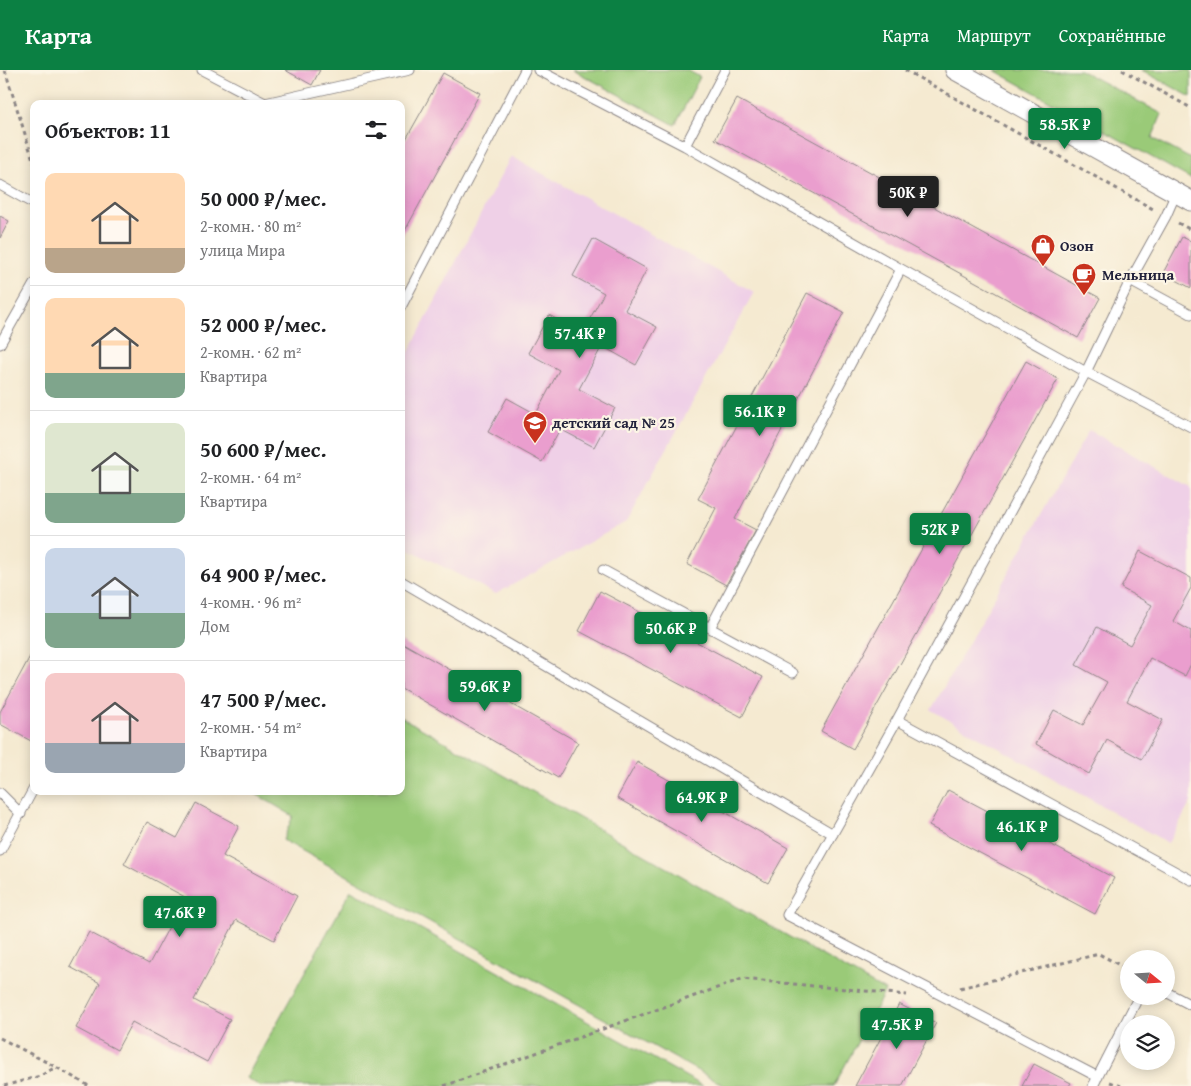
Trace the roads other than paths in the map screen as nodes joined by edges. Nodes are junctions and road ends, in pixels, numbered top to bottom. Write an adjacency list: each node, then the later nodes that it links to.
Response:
1 (202, 70): 7 (lane)
2 (410, 70): 8 (lane)
3 (525, 70): 16 (lane)
4 (538, 70): 9 (lane)
5 (725, 70): 9 (lane)
6 (955, 70): 11 (street)
7 (257, 100)
8 (281, 100)
9 (685, 146): 13 (lane)
10 (0, 185): 12 (lane)
11 (1184, 197): 14 (lane)
12 (30, 202)
13 (901, 269): 19 (lane); 23 (lane)
14 (1130, 281): 17 (lane); 19 (lane)
15 (30, 291): 18 (lane)
16 (405, 299)
17 (1191, 314)
18 (0, 344)
19 (1086, 372): 20 (lane); 25 (lane)
20 (1191, 427)
21 (603, 570): 23 (lane)
22 (405, 583): 29 (lane)
23 (710, 628): 24 (lane)
24 (793, 673)
25 (897, 720): 29 (lane); 31 (lane)
26 (0, 794): 28 (lane)
27 (30, 795): 28 (lane)
28 (20, 814): 30 (lane)
29 (833, 834): 35 (lane)
30 (0, 850)
31 (1191, 880)
32 (1175, 997): 34 (lane)
33 (1134, 1005): 35 (lane)
34 (1191, 1005)
35 (1098, 1077): 36 (lane)
36 (1093, 1086)

